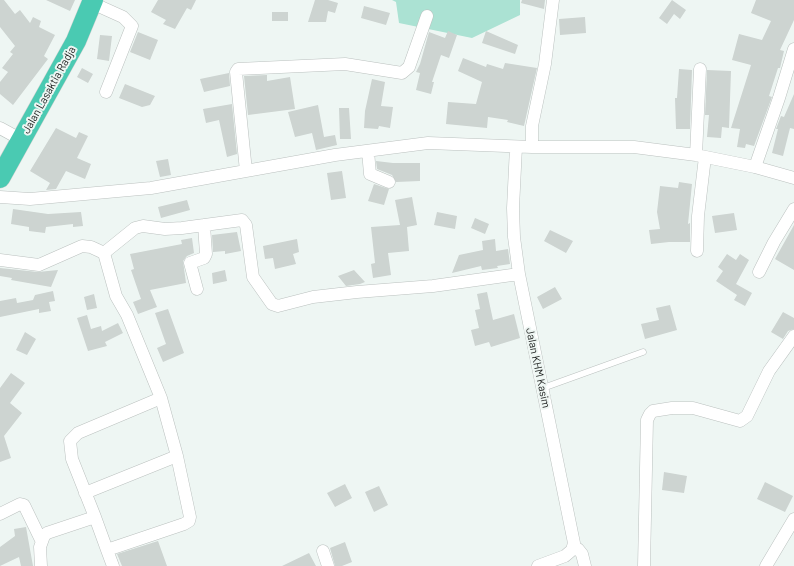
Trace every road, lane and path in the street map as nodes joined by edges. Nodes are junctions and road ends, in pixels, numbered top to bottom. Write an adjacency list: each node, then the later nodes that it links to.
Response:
1 (553, 0): 10 (street)
2 (92, 1): 6 (street); 8 (highway, Jalan Lasaktia Radja)
3 (428, 16): 14 (street)
4 (794, 49): 13 (street)
5 (700, 69): 12 (street)
6 (106, 92)
7 (0, 128): 8 (street)
8 (22, 140): 15 (highway, Jalan Lasaktia Radja)
9 (516, 147): 10 (street); 11 (street); 25 (street, Jalan KHM Kasim)
10 (532, 147): 12 (street)
11 (368, 151): 14 (street); 17 (street)
12 (700, 156): 13 (street); 21 (street)
13 (755, 167): 16 (street)
14 (246, 171): 18 (street)
15 (0, 178)
16 (794, 178)
17 (389, 182)
18 (0, 197)
19 (794, 210): 24 (street)
20 (204, 225): 22 (street); 25 (street); 26 (street)
21 (697, 251)
22 (104, 253): 23 (street); 30 (street)
23 (0, 260)
24 (758, 272)
25 (519, 274): 29 (street, Jalan KHM Kasim)
26 (197, 289)
27 (794, 336): 46 (street)
28 (643, 352): 29 (lane)
29 (543, 388): 37 (street, Jalan KHM Kasim)
30 (161, 398): 31 (street); 32 (street)
31 (177, 456): 32 (street); 38 (street)
32 (85, 493): 34 (street)
33 (0, 514): 36 (street)
34 (95, 517): 36 (street); 38 (street)
35 (794, 519): 40 (street)
36 (41, 540): 41 (street)
37 (574, 547): 44 (street); 45 (street)
38 (107, 550): 42 (street)
39 (323, 551): 43 (street)
40 (770, 565)
41 (41, 566)
42 (113, 566)
43 (328, 566)
44 (539, 566)
45 (585, 566)
46 (644, 566)

